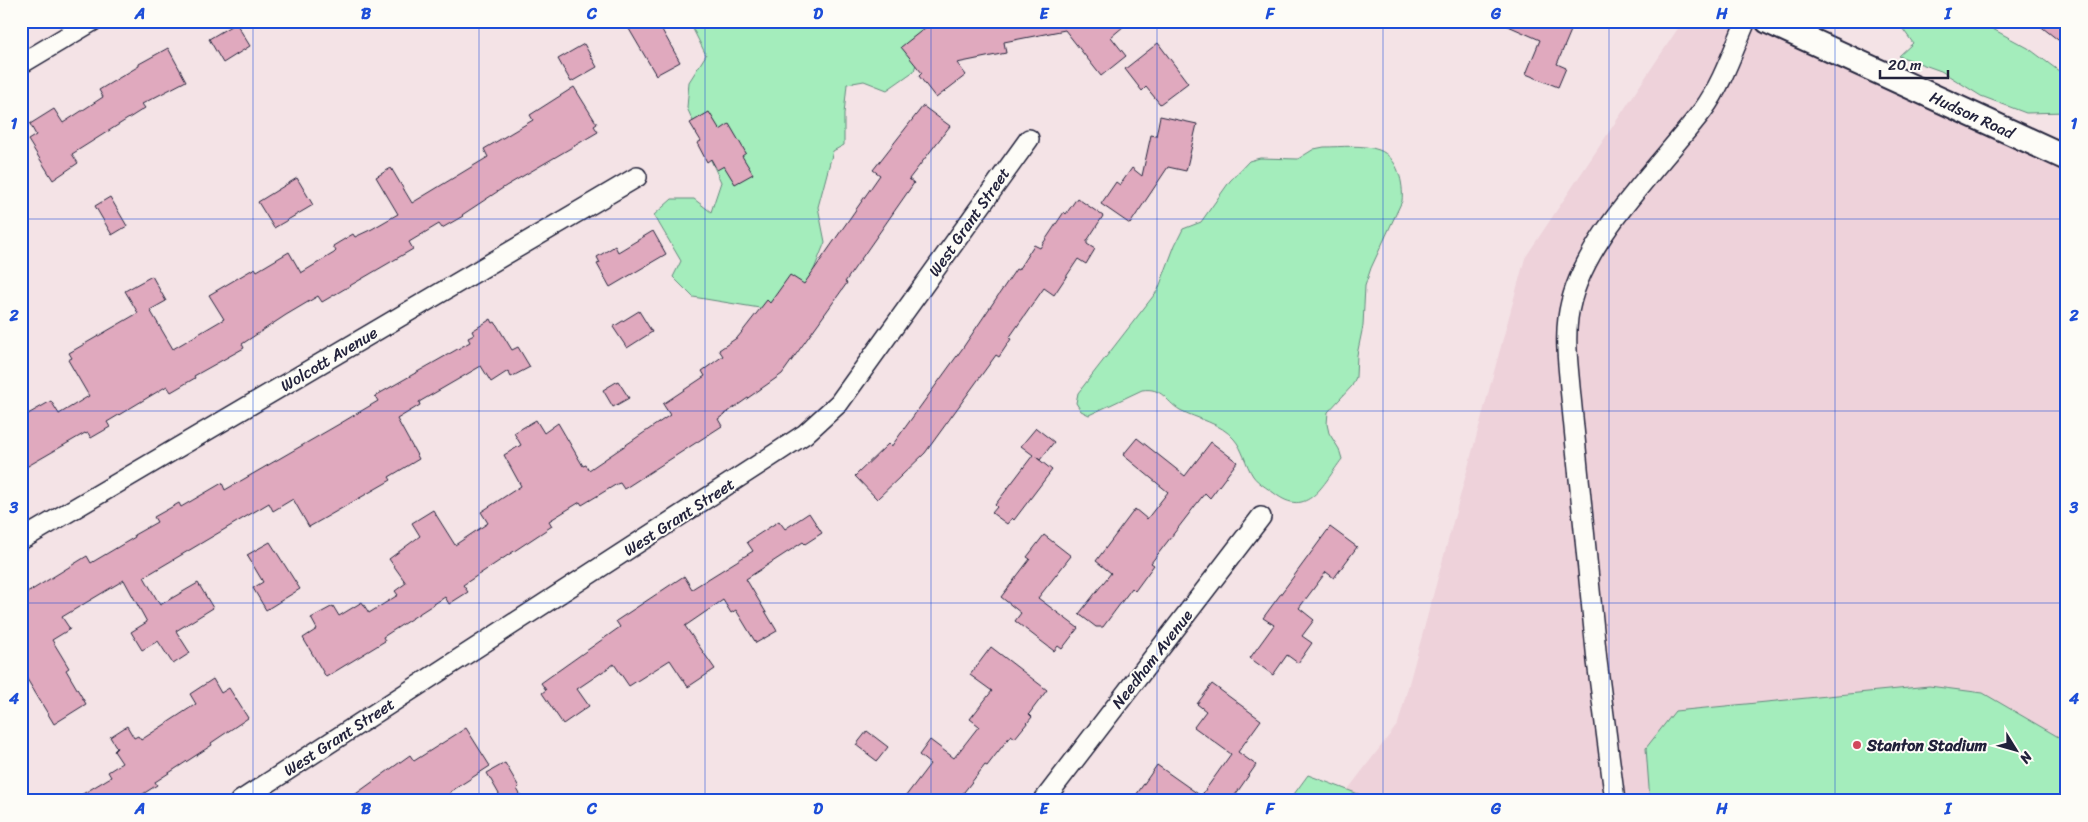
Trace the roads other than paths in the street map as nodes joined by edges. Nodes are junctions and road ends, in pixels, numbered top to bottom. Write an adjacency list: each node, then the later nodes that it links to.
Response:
1 (93, 21): 4 (street)
2 (1746, 21): 12 (street)
3 (1768, 21): 6 (street, Hudson Road)
4 (21, 64)
5 (1029, 139): 10 (street, West Grant Street)
6 (2067, 158)
7 (637, 177): 9 (street, Wolcott Avenue)
8 (1261, 517): 11 (street, Needham Avenue)
9 (21, 540)
10 (240, 801)
11 (1043, 801)
12 (1615, 801)

